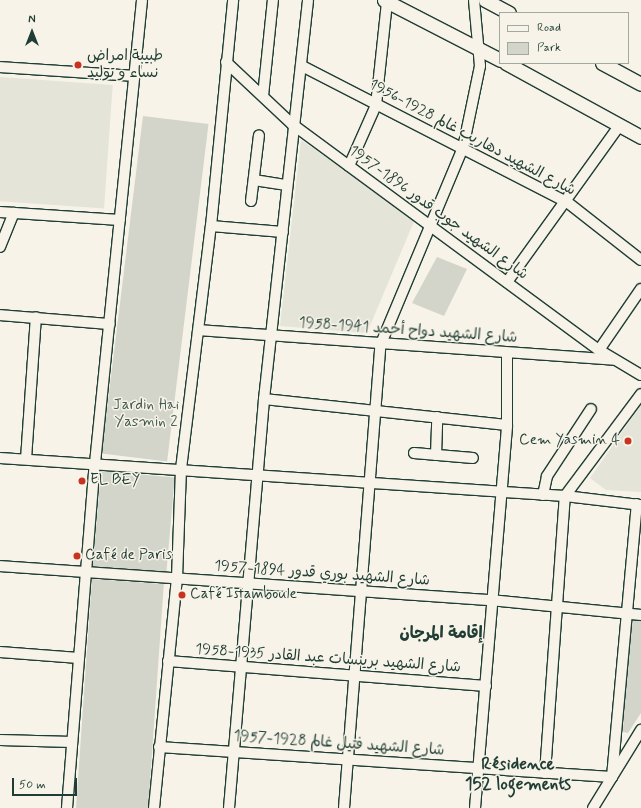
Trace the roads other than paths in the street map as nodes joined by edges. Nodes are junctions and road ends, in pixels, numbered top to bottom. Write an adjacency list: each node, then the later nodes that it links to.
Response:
1 (142, 0): 16 (street)
2 (233, 0): 11 (street)
3 (273, 0): 18 (street)
4 (308, 0): 14 (street)
5 (474, 0): 9 (street)
6 (484, 0): 8 (main road)
7 (386, 1): 9 (main road); 19 (street)
8 (507, 12)
9 (478, 49): 10 (main road); 24 (street)
10 (499, 60)
11 (226, 62): 18 (street, شارع الشهيد جوب قدور 1896-1957); 34 (street)
12 (508, 64): 21 (main road)
13 (604, 64): 17 (main road)
14 (302, 66): 19 (street, شارع الشهيد دهاريب غالم 1928-1956); 20 (street)
15 (0, 67): 16 (street)
16 (135, 76): 32 (street)
17 (641, 84)
18 (263, 96): 20 (street, شارع الشهيد جوب قدور 1896-1957)
19 (376, 105): 24 (street, شارع الشهيد دهاريب غالم 1928-1956); 25 (street)
20 (292, 124): 25 (street, شارع الشهيد جوب قدور 1896-1957); 27 (street)
21 (620, 125): 23 (main road); 29 (street)
22 (259, 135): 26 (street)
23 (641, 137)
24 (463, 148): 29 (street, شارع الشهيد دهاريب غالم 1928-1956); 33 (street)
25 (349, 166): 33 (street, شارع الشهيد جوب قدور 1896-1957)
26 (254, 180): 27 (street); 28 (street)
27 (287, 185): 35 (street)
28 (251, 201)
29 (567, 202): 37 (street, شارع الشهيد دهاريب غالم 1928-1956); 38 (street)
30 (0, 212): 31 (street)
31 (14, 213): 32 (street); 36 (street)
32 (120, 220): 42 (street)
33 (430, 224): 38 (street, شارع الشهيد جوب قدور 1896-1957); 45 (street)
34 (211, 226): 35 (street); 43 (street)
35 (283, 232): 44 (street)
36 (0, 247)
37 (641, 260)
38 (507, 282): 46 (street, شارع الشهيد جوب قدور 1896-1957)
39 (641, 289): 46 (street)
40 (0, 315): 41 (street)
41 (36, 317): 42 (street); 60 (street)
42 (110, 324): 61 (street)
43 (198, 330): 44 (street, شارع الشهيد دواح أحمد 1941-1958); 62 (street)
44 (271, 336): 45 (street, شارع الشهيد دواح أحمد 1941-1958); 51 (street)
45 (380, 346): 47 (street, شارع الشهيد دواح أحمد 1941-1958); 52 (street)
46 (598, 350): 48 (street, شارع الشهيد جوب قدور 1896-1957)
47 (506, 353): 48 (street, شارع الشهيد دواح أحمد 1941-1958); 55 (street)
48 (616, 360): 49 (street, شارع الشهيد جوب قدور 1896-1957)
49 (641, 375)
50 (641, 394): 67 (street)
51 (264, 399): 52 (street); 63 (street)
52 (374, 409): 54 (street); 64 (street)
53 (591, 409): 66 (street)
54 (437, 417): 55 (street); 57 (street)
55 (507, 425): 65 (street)
56 (414, 453): 57 (street)
57 (436, 455): 59 (street)
58 (0, 458): 60 (street)
59 (473, 458)
60 (26, 460): 61 (street)
61 (95, 464): 62 (street); 70 (street)
62 (181, 469): 63 (street); 71 (street)
63 (258, 475): 64 (street); 72 (street)
64 (368, 484): 65 (street); 73 (street)
65 (502, 494): 66 (street); 74 (street)
66 (543, 495): 67 (street)
67 (566, 496): 68 (street); 75 (street)
68 (639, 504): 76 (street)
69 (0, 566): 70 (street, شارع الشهيد بوري قدور 1894-1957)
70 (86, 571): 71 (street, شارع الشهيد بوري قدور 1894-1957); 79 (street)
71 (176, 578): 72 (street, شارع الشهيد بوري قدور 1894-1957); 80 (street)
72 (249, 584): 73 (street, شارع الشهيد بوري قدور 1894-1957); 81 (street)
73 (361, 591): 74 (street, شارع الشهيد بوري قدور 1894-1957); 82 (street)
74 (490, 600): 75 (street, شارع الشهيد بوري قدور 1894-1957); 83 (street)
75 (558, 606): 76 (street, شارع الشهيد بوري قدور 1894-1957); 91 (street)
76 (625, 614): 77 (street, شارع الشهيد بوري قدور 1894-1957); 92 (street)
77 (641, 615)
78 (0, 652): 79 (street)
79 (79, 658): 86 (street)
80 (168, 661): 81 (street, شارع الشهيد برينسات عبد القادر 1935-1958); 87 (street)
81 (240, 668): 82 (street, شارع الشهيد برينسات عبد القادر 1935-1958); 88 (street)
82 (353, 676): 83 (street, شارع الشهيد برينسات عبد القادر 1935-1958); 89 (street)
83 (486, 686): 90 (street)
84 (641, 730): 92 (street)
85 (0, 740): 86 (street)
86 (72, 742): 93 (street)
87 (159, 746): 88 (street, شارع الشهيد فتيل غالم 1928-1957); 94 (street)
88 (234, 752): 89 (street, شارع الشهيد فتيل غالم 1928-1957); 95 (street)
89 (346, 759): 90 (street, شارع الشهيد فتيل غالم 1928-1957); 96 (street)
90 (478, 768): 91 (street, شارع الشهيد فتيل غالم 1928-1957); 97 (street)
91 (544, 773): 92 (street, شارع الشهيد فتيل غالم 1928-1957)
92 (612, 777): 98 (street)
93 (67, 808)
94 (154, 808)
95 (229, 808)
96 (344, 808)
97 (475, 808)
98 (593, 808)

